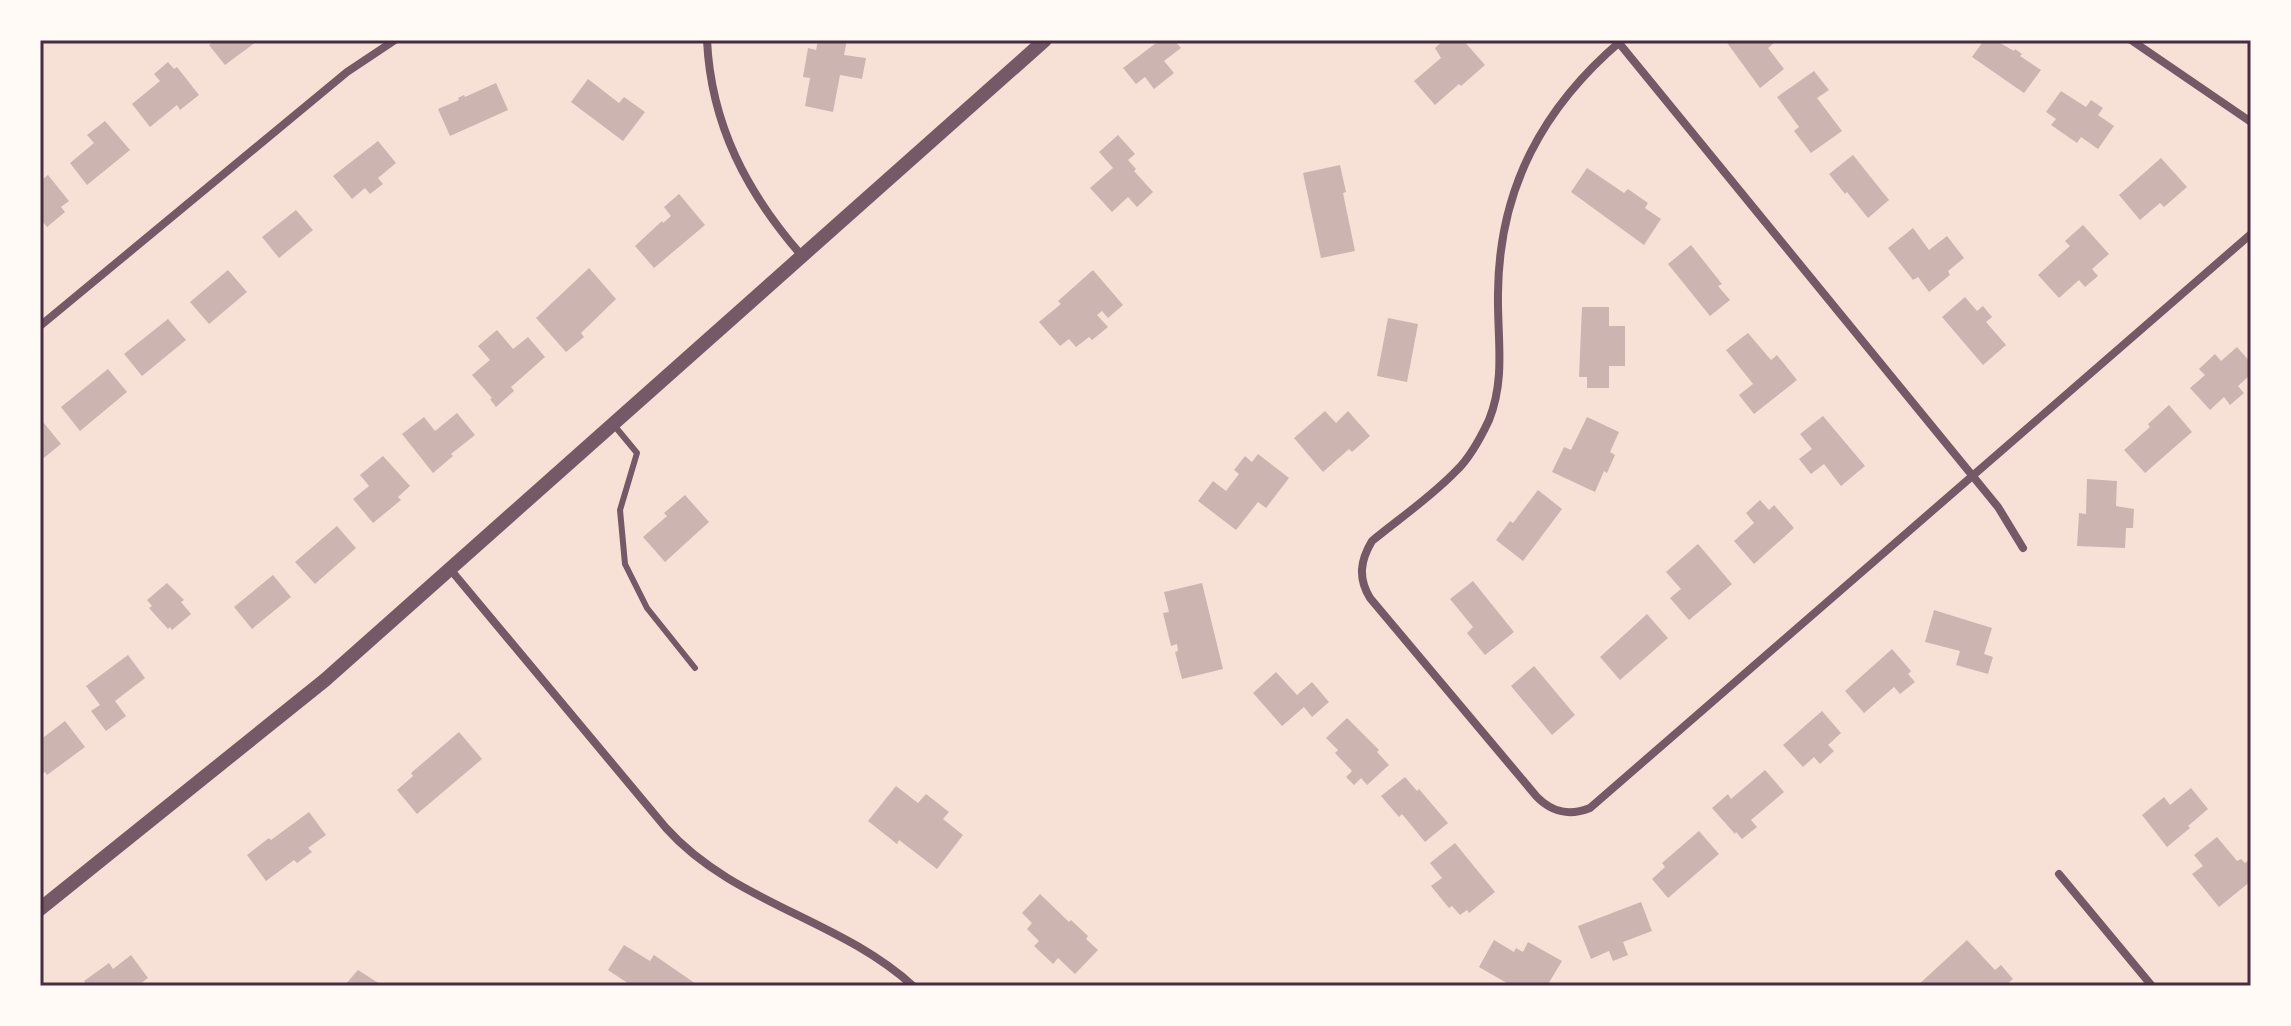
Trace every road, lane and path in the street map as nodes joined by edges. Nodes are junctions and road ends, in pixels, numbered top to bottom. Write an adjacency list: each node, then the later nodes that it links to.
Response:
1 (395, 40): 9 (street)
2 (707, 40): 8 (street)
3 (1045, 40): 8 (street)
4 (2131, 40): 6 (street)
5 (1621, 41): 11 (street); 11 (street)
6 (2251, 122)
7 (2251, 234): 11 (street)
8 (803, 257): 10 (street)
9 (40, 326)
10 (613, 424): 13 (street); 14 (lane)
11 (1972, 476): 12 (street)
12 (2023, 548)
13 (450, 569): 16 (street); 17 (street)
14 (695, 668)
15 (2059, 874): 18 (street)
16 (40, 909)
17 (913, 986)
18 (2152, 986)

